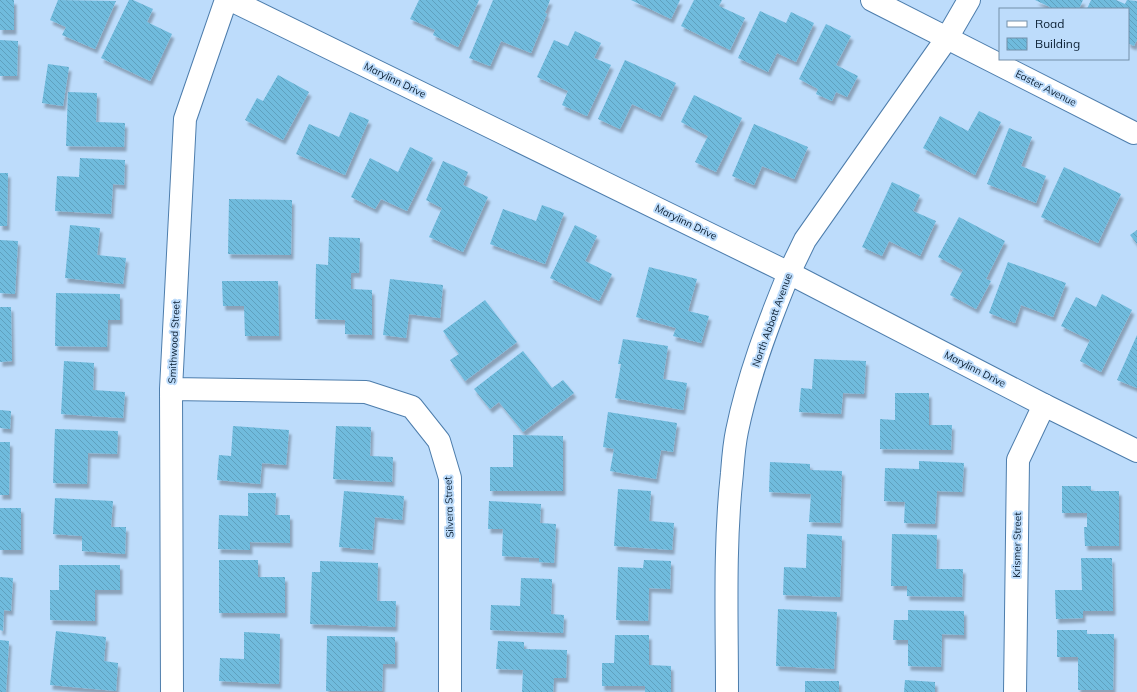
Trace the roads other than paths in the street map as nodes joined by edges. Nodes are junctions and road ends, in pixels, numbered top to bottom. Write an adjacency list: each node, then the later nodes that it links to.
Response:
1 (226, 0): 8 (street, Smithwood Street)
2 (231, 0): 7 (street, Marylinn Drive)
3 (872, 0): 5 (street, Easter Avenue)
4 (969, 0): 5 (street, North Abbott Avenue)
5 (947, 38): 6 (street, Easter Avenue); 7 (street, North Abbott Avenue)
6 (1134, 133)
7 (789, 273): 9 (street, Marylinn Drive); 13 (street, North Abbott Avenue)
8 (171, 389): 11 (street, Smithwood Street); 12 (street, Silvera Street)
9 (1044, 405): 10 (street, Marylinn Drive); 14 (street, Krismer Street)
10 (1137, 451)
11 (172, 692)
12 (450, 692)
13 (727, 692)
14 (1015, 692)

